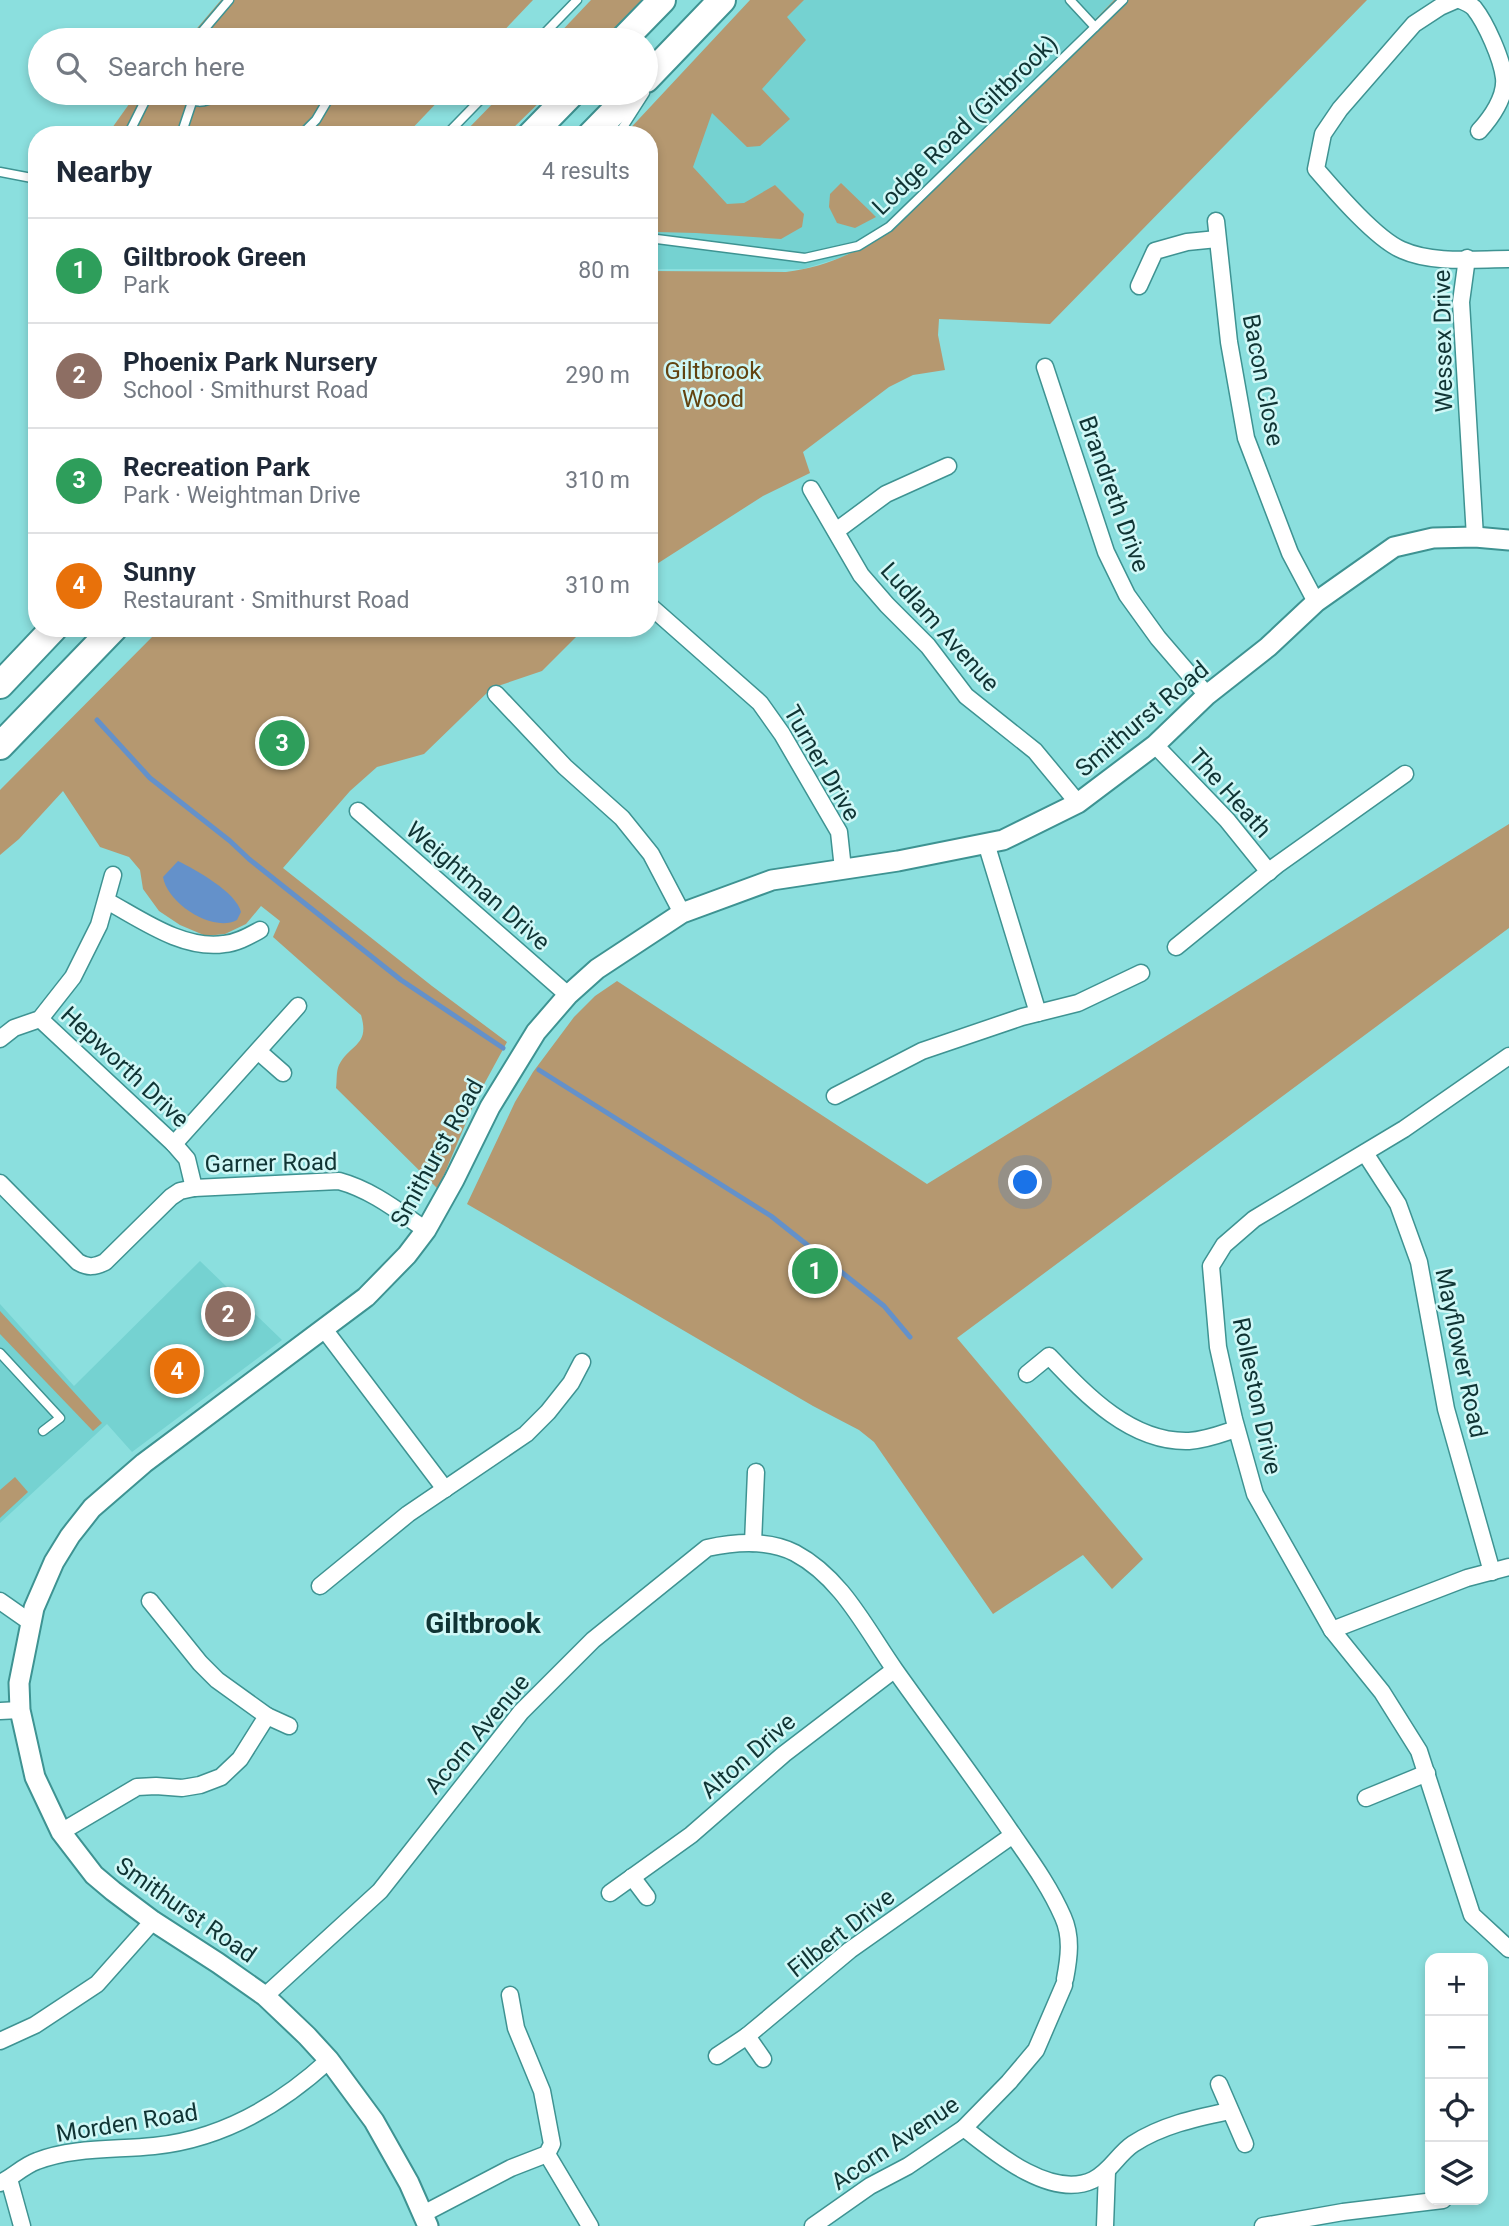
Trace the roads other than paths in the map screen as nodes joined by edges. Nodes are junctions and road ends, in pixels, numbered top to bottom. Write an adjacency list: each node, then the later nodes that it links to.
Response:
1 (229, 0): 9 (lane)
2 (577, 0): 10 (lane)
3 (662, 0): 11 (highway)
4 (722, 0): 12 (highway)
5 (1070, 0): 8 (lane)
6 (1123, 0): 8 (lane, Lodge Road (Giltbrook))
7 (1458, 0): 22 (street, Wessex Drive); 37 (street, Wessex Drive)
8 (1096, 27): 35 (lane, Lodge Road (Giltbrook))
9 (205, 28)
10 (550, 28)
11 (635, 28)
12 (671, 53): 13 (highway); 14 (lane)
13 (658, 67)
14 (658, 73)
15 (143, 105): 23 (lane)
16 (191, 105): 24 (lane)
17 (325, 105): 25 (lane)
18 (475, 105): 26 (lane)
19 (560, 105): 27 (highway)
20 (620, 105): 28 (highway)
21 (638, 105): 29 (lane)
22 (1492, 117): 30 (street); 31 (street, Wessex Drive)
23 (132, 126)
24 (184, 126)
25 (310, 126)
26 (455, 126)
27 (540, 126)
28 (600, 126)
29 (624, 126)
30 (1503, 130)
31 (1479, 131)
32 (0, 172): 33 (lane)
33 (28, 177)
34 (1216, 221): 36 (street, Bacon Close)
35 (658, 239)
36 (1217, 239): 39 (street); 46 (street, Bacon Close)
37 (1467, 258): 38 (street); 44 (street, Wessex Drive)
38 (1509, 259)
39 (1139, 286)
40 (1045, 367): 52 (street, Brandreth Drive)
41 (948, 466): 43 (street)
42 (811, 489): 43 (street, Ludlam Avenue)
43 (836, 531): 56 (street, Ludlam Avenue)
44 (1475, 537): 45 (street, Smithurst Road); 46 (street, Smithurst Road)
45 (1509, 540)
46 (1316, 602): 52 (street, Smithurst Road)
47 (658, 613): 59 (street, Turner Drive)
48 (45, 637): 50 (highway)
49 (105, 637): 54 (highway)
50 (0, 685)
51 (496, 694): 63 (street)
52 (1207, 695): 53 (street, Smithurst Road)
53 (1155, 745): 56 (street, Smithurst Road); 60 (street, The Heath)
54 (0, 746)
55 (1405, 774): 60 (street, The Heath)
56 (1078, 803): 58 (street, Smithurst Road)
57 (358, 811): 67 (street, Weightman Drive)
58 (986, 843): 59 (street, Smithurst Road); 69 (street)
59 (843, 869): 63 (street, Smithurst Road)
60 (1269, 872): 65 (street, The Heath)
61 (113, 876): 62 (street)
62 (107, 901): 64 (street); 70 (street)
63 (682, 913): 67 (street, Smithurst Road)
64 (260, 930)
65 (1176, 947)
66 (1141, 973): 69 (street)
67 (568, 995): 80 (street, Smithurst Road)
68 (298, 1006): 72 (street)
69 (1038, 1013): 75 (street)
70 (40, 1018): 71 (street); 76 (street, Hepworth Drive)
71 (0, 1038)
72 (258, 1051): 74 (street); 76 (street)
73 (1509, 1056): 77 (street, Rolleston Drive)
74 (283, 1073)
75 (835, 1096)
76 (174, 1144): 79 (street, Hepworth Drive)
77 (1365, 1153): 85 (street, Rolleston Drive); 91 (street, Mayflower Road)
78 (0, 1183): 79 (street, Garner Road)
79 (194, 1188): 80 (street, Garner Road)
80 (426, 1230): 81 (street, Smithurst Road)
81 (324, 1329): 88 (street); 95 (street, Smithurst Road)
82 (0, 1353): 86 (lane)
83 (582, 1362): 88 (street)
84 (1027, 1374): 85 (street)
85 (1236, 1429): 96 (street, Rolleston Drive)
86 (43, 1431)
87 (756, 1472): 89 (street)
88 (445, 1489): 92 (street)
89 (753, 1543): 97 (street, Acorn Avenue); 111 (street, Acorn Avenue)
90 (1509, 1567): 91 (street)
91 (1492, 1572): 96 (street)
92 (320, 1586)
93 (0, 1601): 95 (street)
94 (150, 1601): 100 (street)
95 (30, 1622): 98 (street, Smithurst Road)
96 (1332, 1630): 102 (street, Rolleston Drive)
97 (894, 1670): 105 (street, Acorn Avenue); 106 (street, Alton Drive)
98 (20, 1710): 99 (street); 104 (street, Smithurst Road)
99 (0, 1711)
100 (267, 1716): 101 (street); 104 (street)
101 (289, 1726)
102 (1427, 1773): 103 (street); 110 (street, Rolleston Drive)
103 (1366, 1798)
104 (61, 1832): 109 (street, Smithurst Road)
105 (1013, 1835): 113 (street, Filbert Drive); 120 (street, Acorn Avenue)
106 (632, 1877): 107 (street, Alton Drive); 108 (street)
107 (610, 1893)
108 (647, 1898)
109 (153, 1922): 111 (street, Smithurst Road); 114 (street)
110 (1509, 1949)
111 (265, 1996): 117 (street, Smithurst Road)
112 (510, 1996): 122 (street)
113 (747, 2036): 115 (street, Filbert Drive); 116 (street)
114 (0, 2041)
115 (717, 2056)
116 (763, 2059)
117 (329, 2060): 124 (street, Morden Road); 127 (street, Smithurst Road)
118 (1219, 2084): 119 (street)
119 (1229, 2110): 121 (street); 123 (street)
120 (964, 2128): 123 (street); 130 (street, Acorn Avenue)
121 (1245, 2144)
122 (547, 2154): 127 (street); 129 (street)
123 (1107, 2171): 131 (street)
124 (4, 2181): 128 (street)
125 (1425, 2202): 126 (street)
126 (1369, 2209): 132 (street); 133 (street)
127 (426, 2220)
128 (22, 2226)
129 (590, 2226)
130 (813, 2226)
131 (1105, 2226)
132 (1263, 2226)
133 (1371, 2226)

